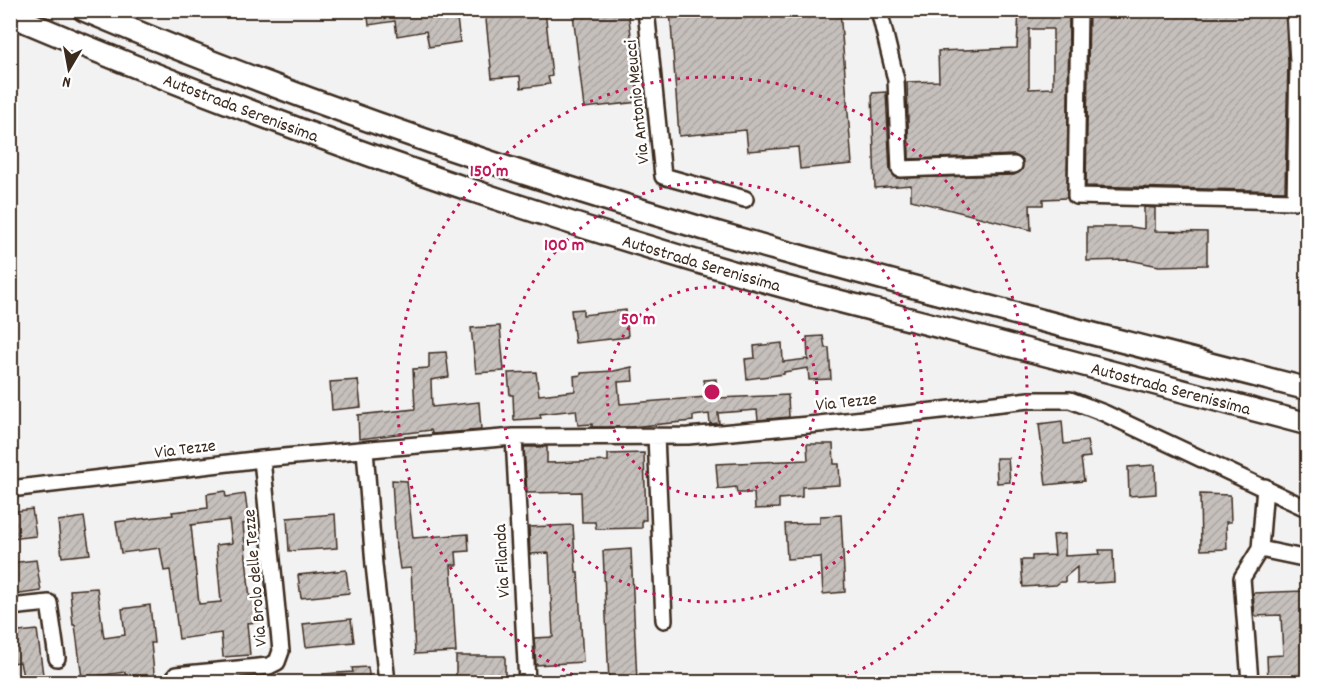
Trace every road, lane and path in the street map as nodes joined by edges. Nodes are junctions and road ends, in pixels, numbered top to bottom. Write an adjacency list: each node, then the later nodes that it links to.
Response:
1 (84, 10): 9 (highway, Autostrada Serenissima)
2 (646, 10): 8 (street, Via Antonio Meucci)
3 (879, 10): 7 (street)
4 (1079, 10): 5 (street)
5 (1295, 10)
6 (10, 15): 10 (highway, Autostrada Serenissima)
7 (1014, 165)
8 (745, 199)
9 (1308, 389)
10 (1308, 424)
11 (656, 436): 12 (street, Via Tezze); 15 (street, Via Tezze); 21 (street)
12 (514, 437): 13 (street, Via Tezze); 25 (street, Via Filanda)
13 (365, 450): 14 (street, Via Tezze); 24 (street)
14 (262, 459): 16 (street, Via Tezze); 23 (street, Via Brolo delle Tezze)
15 (1266, 488): 17 (street, Via Tezze); 18 (street)
16 (10, 489)
17 (1308, 509)
18 (1260, 549): 19 (street); 26 (street)
19 (1308, 559)
20 (10, 607): 22 (street)
21 (664, 620)
22 (57, 658)
23 (176, 675)
24 (387, 682)
25 (527, 682)
26 (1250, 682)

